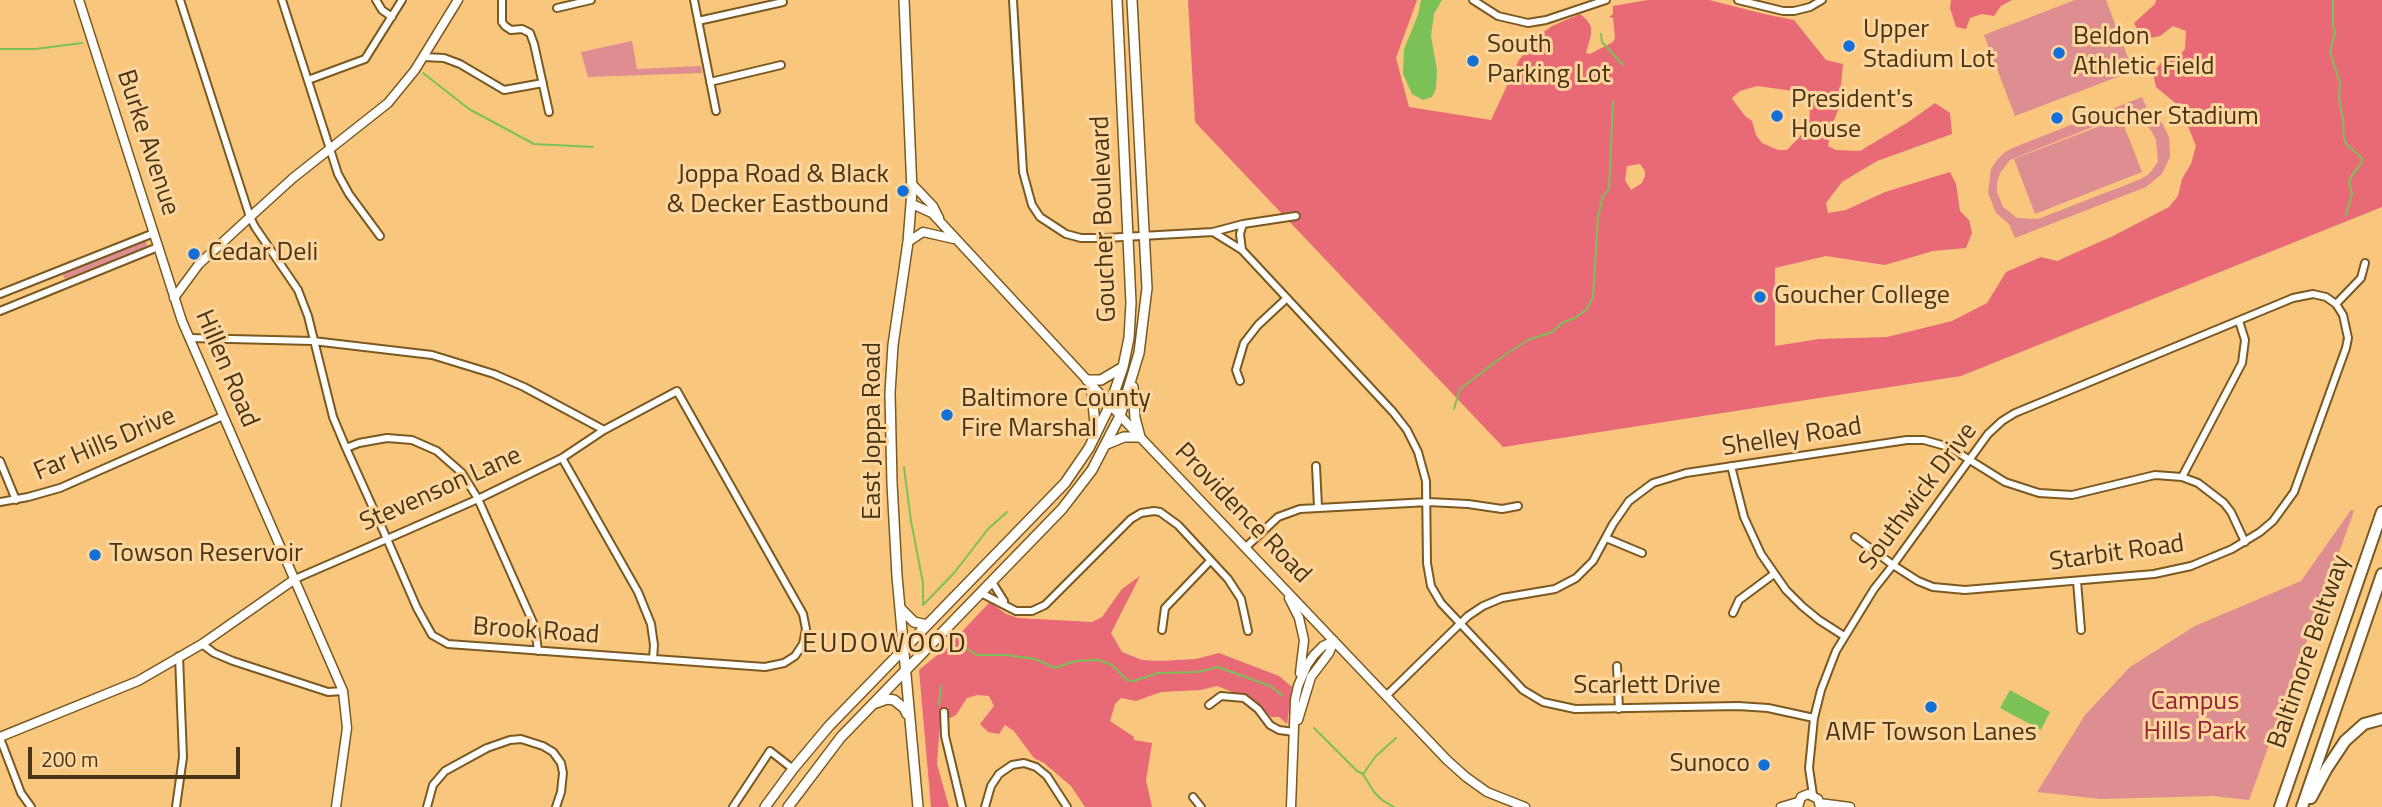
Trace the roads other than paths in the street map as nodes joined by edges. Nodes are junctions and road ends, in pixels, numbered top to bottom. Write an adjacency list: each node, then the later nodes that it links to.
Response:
1 (79, 0): 37 (street, Burke Avenue)
2 (180, 0): 33 (street, Brook Road)
3 (282, 0): 24 (street)
4 (376, 0): 20 (street)
5 (402, 0): 20 (street)
6 (458, 0): 22 (street, Hillen Road)
7 (502, 0): 26 (street)
8 (592, 0): 19 (street)
9 (694, 0): 21 (street)
10 (782, 0): 21 (street)
11 (906, 0): 30 (main road, East Joppa Road)
12 (1013, 0): 40 (street)
13 (1117, 0): 40 (main road, Goucher Boulevard)
14 (1132, 0): 39 (main road, Goucher Boulevard)
15 (1473, 0): 16 (street)
16 (1606, 0)
17 (1738, 0): 18 (street)
18 (1822, 0)
19 (556, 8)
20 (392, 17): 24 (street)
21 (698, 21): 25 (street)
22 (423, 57): 26 (street); 29 (street, Hillen Road)
23 (781, 65): 25 (street)
24 (308, 80): 29 (street)
25 (710, 82): 27 (street)
26 (543, 83): 28 (street)
27 (716, 111)
28 (549, 112)
29 (329, 149): 33 (street, Hillen Road); 38 (street)
30 (912, 184): 31 (main road, East Joppa Road); 34 (street)
31 (912, 204): 34 (street, Providence Road); 42 (main road, East Joppa Road)
32 (1296, 216): 35 (street)
33 (250, 217): 47 (street, Hillen Road); 53 (street, Brook Road)
34 (942, 224): 41 (street, Providence Road)
35 (1244, 224): 36 (street); 44 (street)
36 (1213, 232): 39 (street); 44 (street, Scarlett Drive)
37 (154, 233): 43 (street, Burke Avenue); 46 (street)
38 (380, 236)
39 (1145, 236): 40 (street); 55 (main road, Goucher Boulevard)
40 (1130, 237): 54 (main road, Goucher Boulevard)
41 (955, 239): 42 (street); 57 (street, Providence Road)
42 (908, 242): 96 (main road, East Joppa Road)
43 (158, 247): 47 (street, Burke Avenue); 50 (street)
44 (1242, 250): 48 (street, Scarlett Drive)
45 (2365, 264): 49 (street)
46 (0, 293)
47 (174, 298): 52 (street, Hillen Road)
48 (1287, 298): 56 (street); 76 (street, Scarlett Drive)
49 (2336, 304): 51 (street, Southwick Drive); 83 (street, Starbit Road)
50 (0, 311)
51 (2239, 321): 68 (street, Southwick Drive); 72 (street)
52 (188, 338): 53 (street); 60 (street, Hillen Road)
53 (313, 341): 62 (street); 66 (street, Brook Road)
54 (1123, 367): 57 (main road); 59 (main road, Goucher Boulevard)
55 (1133, 376): 61 (main road, Goucher Boulevard); 64 (main road)
56 (1240, 381)
57 (1089, 382): 59 (street, Providence Road); 63 (main road)
58 (677, 391): 62 (street, Stevenson Lane); 110 (street, Brook Road)
59 (1110, 405): 61 (street, Providence Road); 63 (main road, Goucher Boulevard)
60 (222, 416): 74 (street, Far Hills Drive); 90 (street, Hillen Road)
61 (1121, 416): 64 (street, Providence Road); 65 (main road, Goucher Boulevard)
62 (604, 430): 67 (street, Stevenson Lane)
63 (1096, 434): 99 (main road, Goucher Boulevard)
64 (1140, 438): 65 (main road); 84 (street, Providence Road)
65 (1107, 444): 92 (main road, Goucher Boulevard)
66 (346, 448): 73 (street); 81 (street, Brook Road)
67 (562, 458): 73 (street, Stevenson Lane); 110 (street)
68 (1970, 458): 71 (street, Shelley Road); 72 (street, Shelley Road); 87 (street, Southwick Drive)
69 (0, 461): 74 (street)
70 (1316, 466): 78 (street)
71 (1731, 466): 82 (street, Shelley Road); 88 (street)
72 (2182, 477): 83 (street, Shelley Road)
73 (478, 499): 81 (street, Stevenson Lane); 108 (street)
74 (16, 500): 75 (street, Far Hills Drive)
75 (0, 502)
76 (1427, 502): 77 (street); 78 (street); 98 (street, Scarlett Drive)
77 (1518, 506)
78 (1318, 507): 84 (street)
79 (2382, 512): 148 (highway, Baltimore Beltway)
80 (1855, 537): 87 (street, Starbit Road)
81 (387, 538): 90 (street, Stevenson Lane); 108 (street, Brook Road)
82 (1606, 538): 85 (street); 98 (street, Shelley Road)
83 (2245, 542): 91 (street, Starbit Road)
84 (1245, 548): 93 (street, Providence Road)
85 (1642, 553)
86 (1210, 561): 95 (street); 101 (street); 103 (street)
87 (1893, 565): 91 (street, Starbit Road); 104 (street, Southwick Drive)
88 (1774, 574): 97 (street); 104 (street)
89 (2382, 574): 149 (highway, Baltimore Beltway)
90 (295, 579): 100 (street, Stevenson Lane); 114 (street, Hillen Road)
91 (2077, 581): 102 (street)
92 (992, 582): 94 (main road, Goucher Boulevard); 95 (street)
93 (1285, 590): 105 (street, Providence Road); 113 (street)
94 (981, 593): 95 (street); 112 (main road, Goucher Boulevard)
95 (1007, 606)
96 (900, 607): 99 (main road); 107 (main road, East Joppa Road)
97 (1733, 613)
98 (1460, 624): 115 (street, Shelley Road); 118 (street, Scarlett Drive)
99 (927, 625): 107 (main road, Goucher Boulevard)
100 (223, 627): 106 (street, Stevenson Lane); 109 (street, Stevenson Lane)
101 (1162, 630)
102 (2081, 630)
103 (1248, 631)
104 (1844, 636): 120 (street, Southwick Drive)
105 (1334, 641): 113 (street); 115 (street, Providence Road); 123 (street)
106 (202, 644): 109 (street, Stevenson Lane); 114 (street)
107 (903, 649): 112 (main road, East Joppa Road); 125 (main road, Goucher Boulevard)
108 (538, 652): 110 (street, Brook Road)
109 (179, 656): 124 (street, Stevenson Lane); 131 (street)
110 (653, 659)
111 (1617, 666): 118 (street)
112 (905, 672): 116 (main road, Goucher Boulevard); 121 (main road, East Joppa Road)
113 (1298, 686): 123 (street)
114 (343, 691): 132 (street, Hillen Road)
115 (1386, 696): 144 (street, Providence Road)
116 (875, 703): 121 (main road); 137 (main road, Goucher Boulevard)
117 (1209, 705): 123 (street)
118 (1619, 709): 120 (street, Scarlett Drive)
119 (944, 712): 139 (street)
120 (1814, 718): 126 (street, Southwick Drive)
121 (910, 719): 138 (main road, East Joppa Road)
122 (2382, 719): 149 (highway)
123 (1294, 732): 143 (street)
124 (0, 737): 130 (street)
125 (793, 769): 135 (street); 136 (main road, Goucher Boulevard)
126 (1809, 795): 128 (street); 129 (street)
127 (1193, 797): 142 (street)
128 (1798, 804): 145 (street)
129 (1820, 805): 146 (street)
130 (31, 807)
131 (176, 807)
132 (336, 807)
133 (426, 807): 134 (street)
134 (556, 807)
135 (733, 807)
136 (765, 807)
137 (788, 807)
138 (918, 807)
139 (962, 807)
140 (985, 807): 141 (street)
141 (1067, 807)
142 (1201, 807)
143 (1291, 807)
144 (1525, 807)
145 (1781, 807)
146 (1839, 807): 147 (street)
147 (1850, 807)
148 (2280, 807)
149 (2304, 807)

